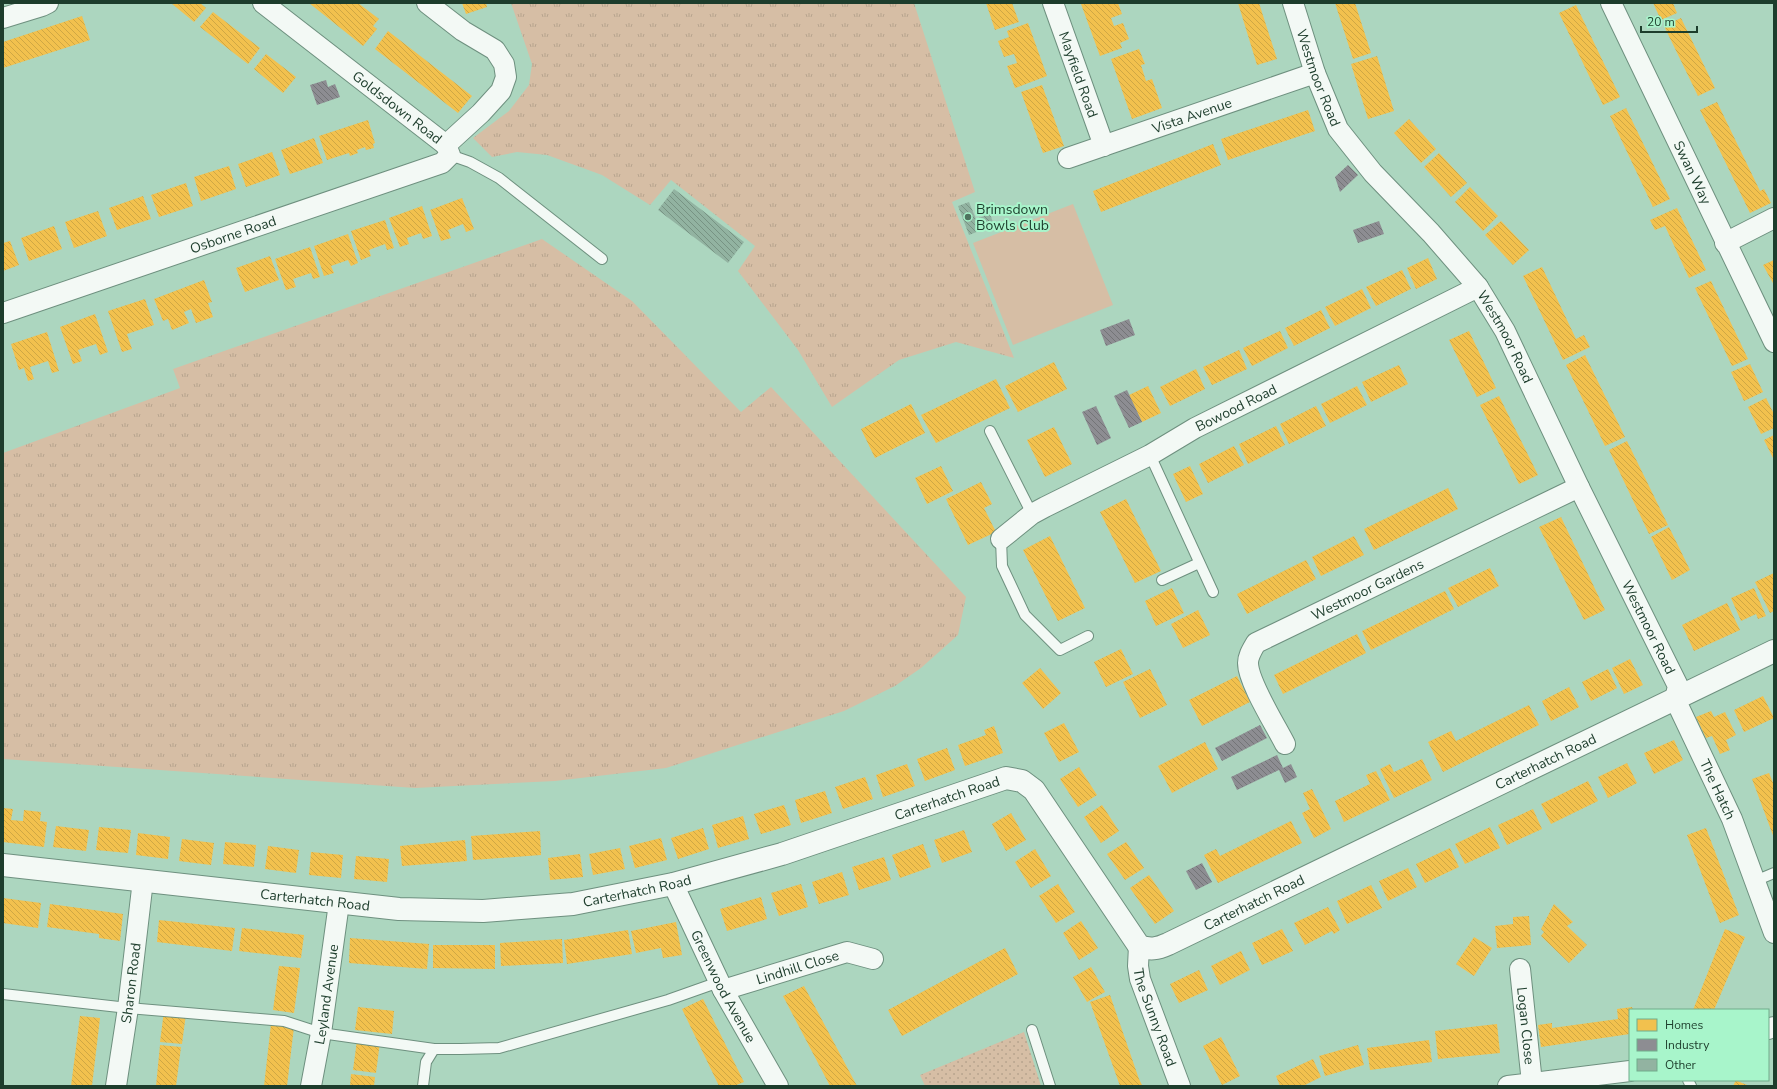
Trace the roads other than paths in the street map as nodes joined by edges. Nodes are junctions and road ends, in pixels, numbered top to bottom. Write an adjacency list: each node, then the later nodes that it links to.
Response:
1 (48, 3): 7 (street)
2 (263, 3): 10 (street, Goldsdown Road)
3 (427, 3): 10 (street, Goldsdown Road)
4 (1053, 3): 9 (street, Mayfield Road)
5 (1293, 3): 8 (street, Westmoor Road)
6 (1611, 3): 13 (street, Swan Way)
7 (3, 18)
8 (1315, 73): 9 (street, Vista Avenue); 15 (street, Westmoor Road)
9 (1104, 146): 11 (street, Vista Avenue)
10 (448, 150): 14 (lane); 16 (street, Osborne Road)
11 (1068, 158)
12 (1774, 218): 13 (street)
13 (1725, 243): 17 (street, Swan Way)
14 (602, 259)
15 (1478, 287): 19 (street, Bowood Road); 20 (street, Westmoor Road)
16 (3, 313)
17 (1774, 342)
18 (990, 431): 21 (lane)
19 (1150, 455): 21 (street, Bowood Road); 23 (lane)
20 (1579, 487): 28 (street, Westmoor Road); 29 (street, Westmoor Gardens)
21 (1032, 514): 22 (street, Bowood Road)
22 (1000, 539): 26 (lane)
23 (1199, 563): 24 (lane); 25 (lane)
24 (1162, 580)
25 (1213, 592)
26 (1088, 636)
27 (1774, 651): 28 (street, Carterhatch Road)
28 (1676, 699): 33 (street, The Hatch); 37 (street, Carterhatch Road)
29 (1285, 744)
30 (3, 865): 32 (street, Carterhatch Road)
31 (1774, 873): 33 (lane)
32 (143, 880): 35 (street, Carterhatch Road); 42 (street, Sharon Road)
33 (1755, 881): 36 (street, The Hatch)
34 (673, 884): 35 (street, Carterhatch Road); 37 (street, Carterhatch Road); 40 (street, Greenwood Avenue)
35 (339, 903): 44 (street, Leyland Avenue)
36 (1774, 933)
37 (1139, 946): 53 (street, The Sunny Road)
38 (872, 959): 40 (street, Lindhill Close)
39 (1520, 969): 47 (street, Logan Close)
40 (721, 986): 45 (lane); 51 (street, Greenwood Avenue)
41 (3, 994): 42 (lane)
42 (128, 1008): 44 (lane); 48 (street, Sharon Road)
43 (1032, 1030): 52 (lane)
44 (321, 1033): 45 (lane); 49 (street, Leyland Avenue)
45 (434, 1048): 50 (lane)
46 (1629, 1071): 47 (street)
47 (1532, 1083): 54 (street)
48 (116, 1086)
49 (311, 1086)
50 (423, 1086)
51 (778, 1086)
52 (1050, 1086)
53 (1180, 1086)
54 (1508, 1086)

